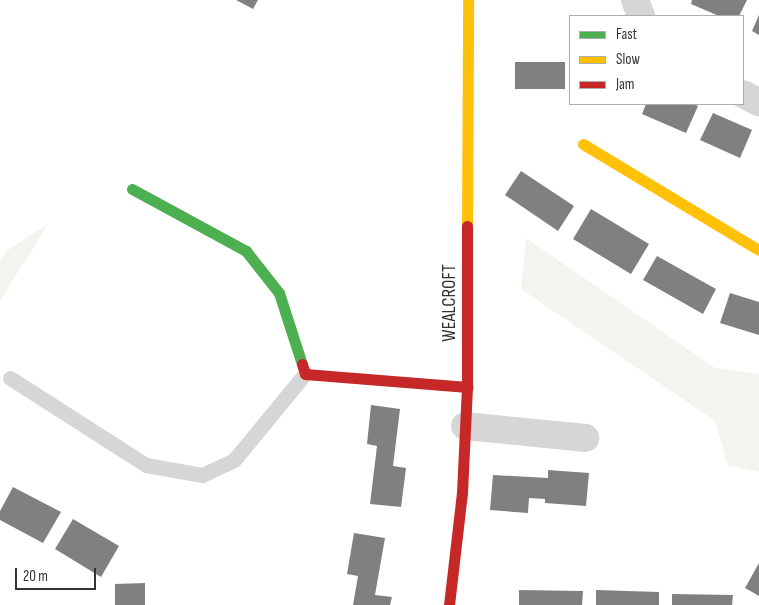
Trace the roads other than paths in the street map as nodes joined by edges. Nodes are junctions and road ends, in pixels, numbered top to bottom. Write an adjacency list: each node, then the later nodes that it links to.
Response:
1 (468, 0): 11 (street, WEALCROFT)
2 (635, 0): 3 (street)
3 (641, 15)
4 (744, 94): 5 (street)
5 (759, 102)
6 (583, 144): 8 (street)
7 (132, 189): 9 (street)
8 (759, 250)
9 (305, 374): 10 (lane); 11 (street)
10 (10, 378)
11 (467, 387): 12 (street, WEALCROFT)
12 (465, 426): 13 (street); 14 (street, WEALCROFT)
13 (585, 438)
14 (449, 605)

